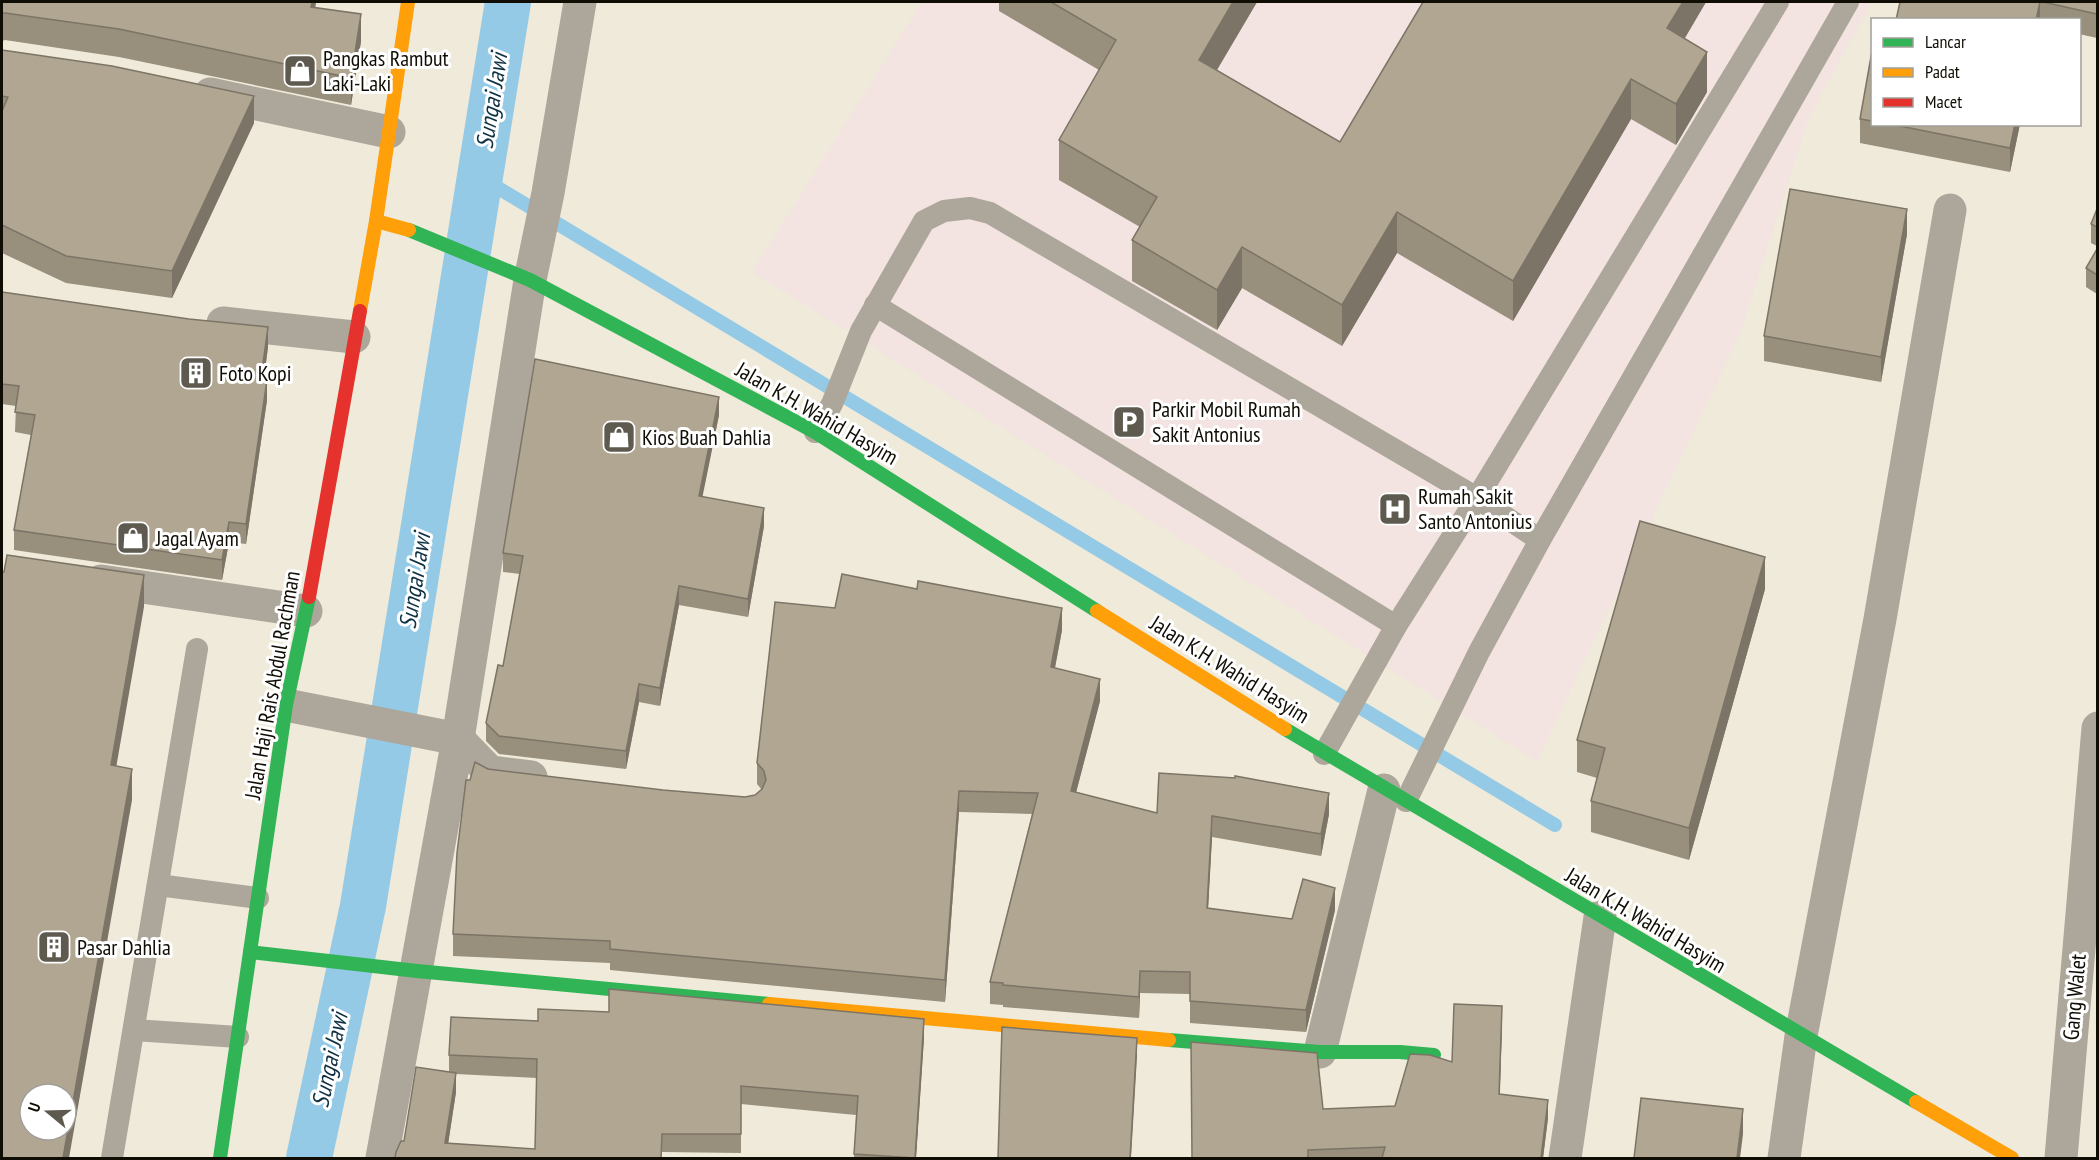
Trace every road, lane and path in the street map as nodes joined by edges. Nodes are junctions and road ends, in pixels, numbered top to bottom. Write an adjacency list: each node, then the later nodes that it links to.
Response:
1 (408, 2): 6 (street, Jalan Haji Rais Abdul Rachman)
2 (580, 2): 9 (street)
3 (1778, 2): 14 (lane)
4 (1848, 2): 15 (lane)
5 (184, 89): 6 (street)
6 (389, 132): 8 (street, Jalan Haji Rais Abdul Rachman)
7 (1950, 210): 32 (street)
8 (376, 221): 9 (street, Jalan K.H. Wahid Hasyim); 12 (street, Jalan Haji Rais Abdul Rachman)
9 (521, 275): 13 (street, Jalan K.H. Wahid Hasyim); 22 (street)
10 (875, 304): 13 (lane); 14 (lane); 18 (lane)
11 (192, 320): 12 (street)
12 (354, 337): 17 (street, Jalan Haji Rais Abdul Rachman)
13 (814, 432): 23 (street, Jalan K.H. Wahid Hasyim)
14 (1477, 498): 15 (lane); 18 (lane)
15 (1540, 540): 25 (lane)
16 (68, 576): 17 (street)
17 (306, 611): 20 (street, Jalan Haji Rais Abdul Rachman)
18 (1396, 626): 23 (lane)
19 (197, 649): 26 (lane)
20 (286, 705): 22 (street); 27 (street, Jalan Haji Rais Abdul Rachman)
21 (2097, 728): 42 (street, Gang Walet)
22 (446, 737): 24 (street); 30 (street)
23 (1330, 744): 25 (street, Jalan K.H. Wahid Hasyim)
24 (560, 781)
25 (1395, 796): 28 (street, Jalan K.H. Wahid Hasyim); 34 (street)
26 (158, 885): 27 (lane); 31 (lane)
27 (258, 898): 29 (street, Jalan Haji Rais Abdul Rachman)
28 (1600, 917): 32 (street, Jalan K.H. Wahid Hasyim); 39 (street)
29 (250, 952): 30 (street); 33 (street, Jalan Haji Rais Abdul Rachman)
30 (407, 970): 34 (street); 38 (street)
31 (134, 1030): 33 (lane); 36 (lane)
32 (1801, 1036): 40 (street); 41 (street, Jalan K.H. Wahid Hasyim)
33 (238, 1037): 37 (street, Jalan Haji Rais Abdul Rachman)
34 (1320, 1052): 35 (street)
35 (1434, 1055)
36 (112, 1158)
37 (220, 1158)
38 (382, 1158)
39 (1565, 1158)
40 (1784, 1158)
41 (2012, 1158)
42 (2061, 1158)

